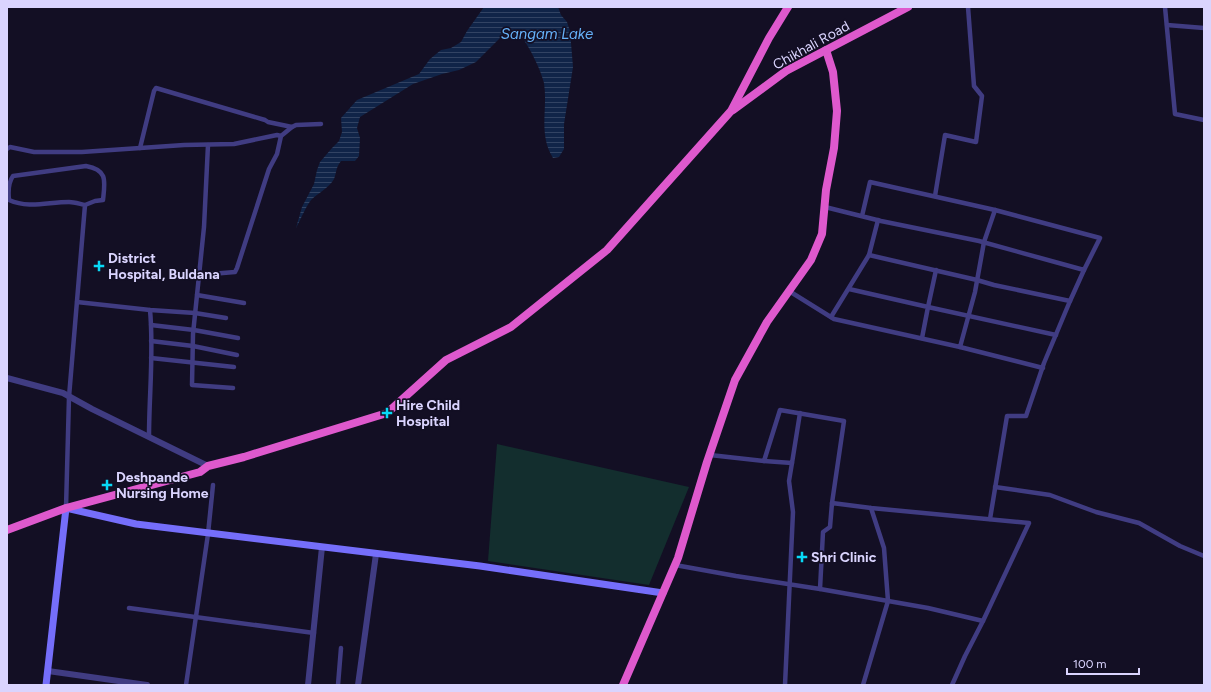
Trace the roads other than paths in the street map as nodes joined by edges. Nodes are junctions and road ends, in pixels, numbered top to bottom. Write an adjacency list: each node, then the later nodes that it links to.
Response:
1 (788, 7): 8 (highway)
2 (908, 7): 7 (highway, Chikhali Road)
3 (968, 7): 16 (street)
4 (1165, 7): 5 (street)
5 (1167, 25): 6 (street); 9 (street)
6 (1204, 28)
7 (826, 50): 8 (highway, Chikhali Road); 18 (highway)
8 (731, 111): 61 (highway)
9 (1204, 120)
10 (320, 124): 11 (street)
11 (292, 127): 12 (street); 14 (street)
12 (282, 136): 13 (street); 26 (street)
13 (208, 145): 14 (street); 26 (street)
14 (140, 148): 15 (street)
15 (7, 149)
16 (935, 196): 19 (street); 20 (street)
17 (85, 206): 17 (street); 32 (street)
18 (825, 207): 20 (street); 29 (highway)
19 (994, 210): 22 (street); 25 (street)
20 (862, 216): 21 (street)
21 (878, 220): 22 (street); 23 (street)
22 (984, 242): 25 (street); 27 (street)
23 (869, 255): 24 (street); 28 (street)
24 (936, 270): 27 (street); 34 (street)
25 (1084, 270): 31 (street)
26 (199, 275): 30 (street)
27 (977, 280): 31 (street); 37 (street)
28 (849, 289): 34 (street); 38 (street)
29 (789, 291): 38 (street); 58 (highway)
30 (197, 294): 33 (street); 36 (street)
31 (1070, 301): 42 (street)
32 (77, 302): 35 (street); 55 (street)
33 (244, 303)
34 (928, 306): 37 (street); 44 (street)
35 (150, 310): 36 (street); 40 (street)
36 (195, 313): 39 (street); 41 (street)
37 (969, 315): 42 (street); 47 (street)
38 (831, 317): 44 (street)
39 (226, 318)
40 (151, 325): 41 (street); 45 (street)
41 (194, 330): 43 (street); 46 (street)
42 (1056, 335): 52 (street)
43 (238, 338)
44 (922, 338): 47 (street)
45 (151, 341): 46 (street); 49 (street)
46 (193, 346): 48 (street); 50 (street)
47 (960, 347): 52 (street)
48 (237, 355)
49 (151, 358): 50 (street); 57 (street)
50 (193, 363): 51 (street); 54 (street)
51 (234, 367)
52 (1043, 368): 63 (street)
53 (7, 378): 55 (street)
54 (233, 388)
55 (69, 397): 57 (street); 65 (street)
56 (800, 413): 59 (street); 60 (street); 64 (street)
57 (149, 437): 61 (street)
58 (710, 455): 59 (street); 73 (highway)
59 (764, 461): 60 (street)
60 (792, 463): 74 (street)
61 (208, 466): 65 (highway)
62 (213, 485): 69 (street)
63 (995, 487): 67 (street); 72 (street)
64 (832, 503): 66 (street); 75 (street)
65 (66, 508): 68 (highway); 69 (main road); 83 (main road)
66 (871, 508): 67 (street); 77 (street)
67 (990, 519): 80 (street)
68 (7, 530)
69 (208, 534): 70 (main road); 79 (street)
70 (322, 547): 71 (main road); 81 (street)
71 (376, 554): 76 (main road); 89 (street)
72 (1204, 556)
73 (675, 565): 74 (street); 76 (highway)
74 (790, 584): 75 (street); 91 (street)
75 (820, 589): 77 (street)
76 (662, 593): 90 (highway)
77 (888, 601): 80 (street); 92 (street)
78 (129, 608): 79 (street)
79 (196, 617): 81 (street); 86 (street)
80 (983, 621): 93 (street)
81 (314, 633): 87 (street)
82 (341, 648): 88 (street)
83 (48, 672): 84 (main road); 85 (street)
84 (46, 685)
85 (147, 685)
86 (186, 685)
87 (308, 685)
88 (338, 685)
89 (358, 685)
90 (623, 685)
91 (784, 685)
92 (863, 685)
93 (952, 685)

